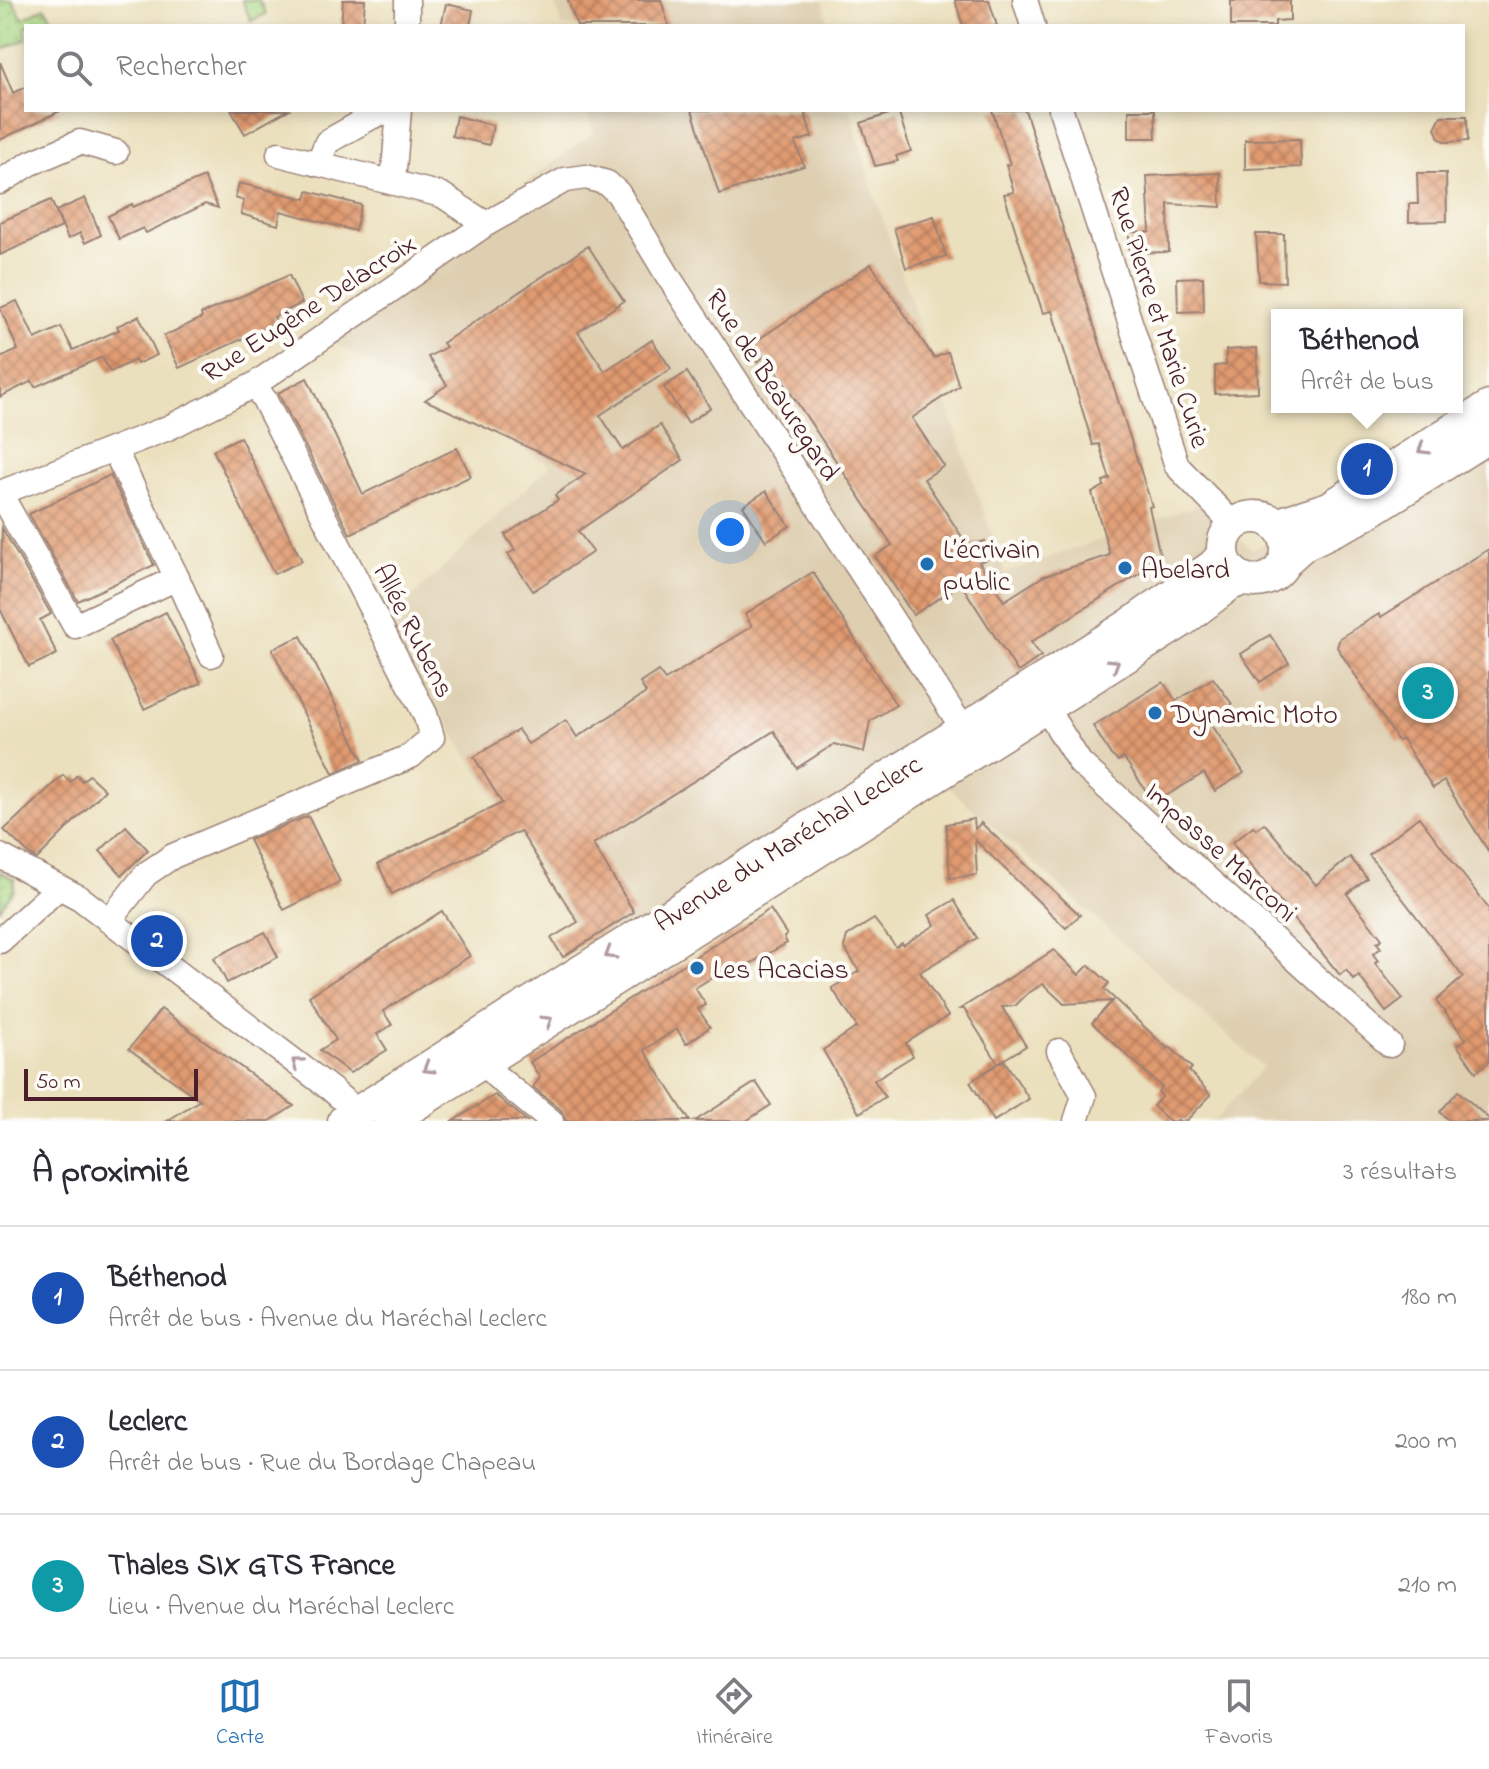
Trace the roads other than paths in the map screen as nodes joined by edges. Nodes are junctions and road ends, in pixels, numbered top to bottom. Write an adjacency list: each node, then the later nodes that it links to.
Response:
1 (407, 0): 3 (street)
2 (1025, 0): 4 (street)
3 (407, 24)
4 (1032, 24)
5 (385, 112): 10 (street)
6 (399, 112): 12 (street)
7 (1062, 112): 19 (street, Rue Pierre et Marie Curie)
8 (116, 152): 11 (street)
9 (279, 154): 10 (street)
10 (318, 164): 12 (street)
11 (0, 182)
12 (393, 182): 13 (street)
13 (486, 224): 14 (street, Rue Eugène Delacroix); 27 (street, Rue de Beauregard)
14 (254, 385): 17 (street, Rue Eugène Delacroix); 30 (street, Allée Rubens)
15 (1489, 407): 20 (main road, one-way to 20)
16 (1489, 436): 22 (main road)
17 (114, 449): 18 (street, Rue Eugène Delacroix); 23 (street)
18 (2, 492): 23 (street, Rue Eugène Delacroix)
19 (1234, 525): 20 (main road); 21 (main road)
20 (1276, 525): 22 (main road)
21 (1223, 555): 24 (main road); 26 (main road, Avenue du Maréchal Leclerc)
22 (1285, 561): 24 (main road)
23 (177, 578): 25 (street)
24 (1244, 579): 26 (main road, Avenue du Maréchal Leclerc, one-way to 24)
25 (211, 655)
26 (1042, 695): 27 (main road, Avenue du Maréchal Leclerc); 32 (street, Impasse Marconi)
27 (969, 741): 34 (main road, Avenue du Maréchal Leclerc)
28 (0, 856): 29 (street)
29 (58, 888): 30 (street); 31 (street)
30 (109, 921): 35 (street, one-way to 30)
31 (0, 941)
32 (1390, 1045)
33 (1059, 1051): 38 (street)
34 (474, 1053): 35 (main road, Avenue du Maréchal Leclerc, one-way to 35); 36 (main road, Avenue du Maréchal Leclerc); 37 (street)
35 (352, 1118)
36 (389, 1121)
37 (551, 1121)
38 (1076, 1121)

